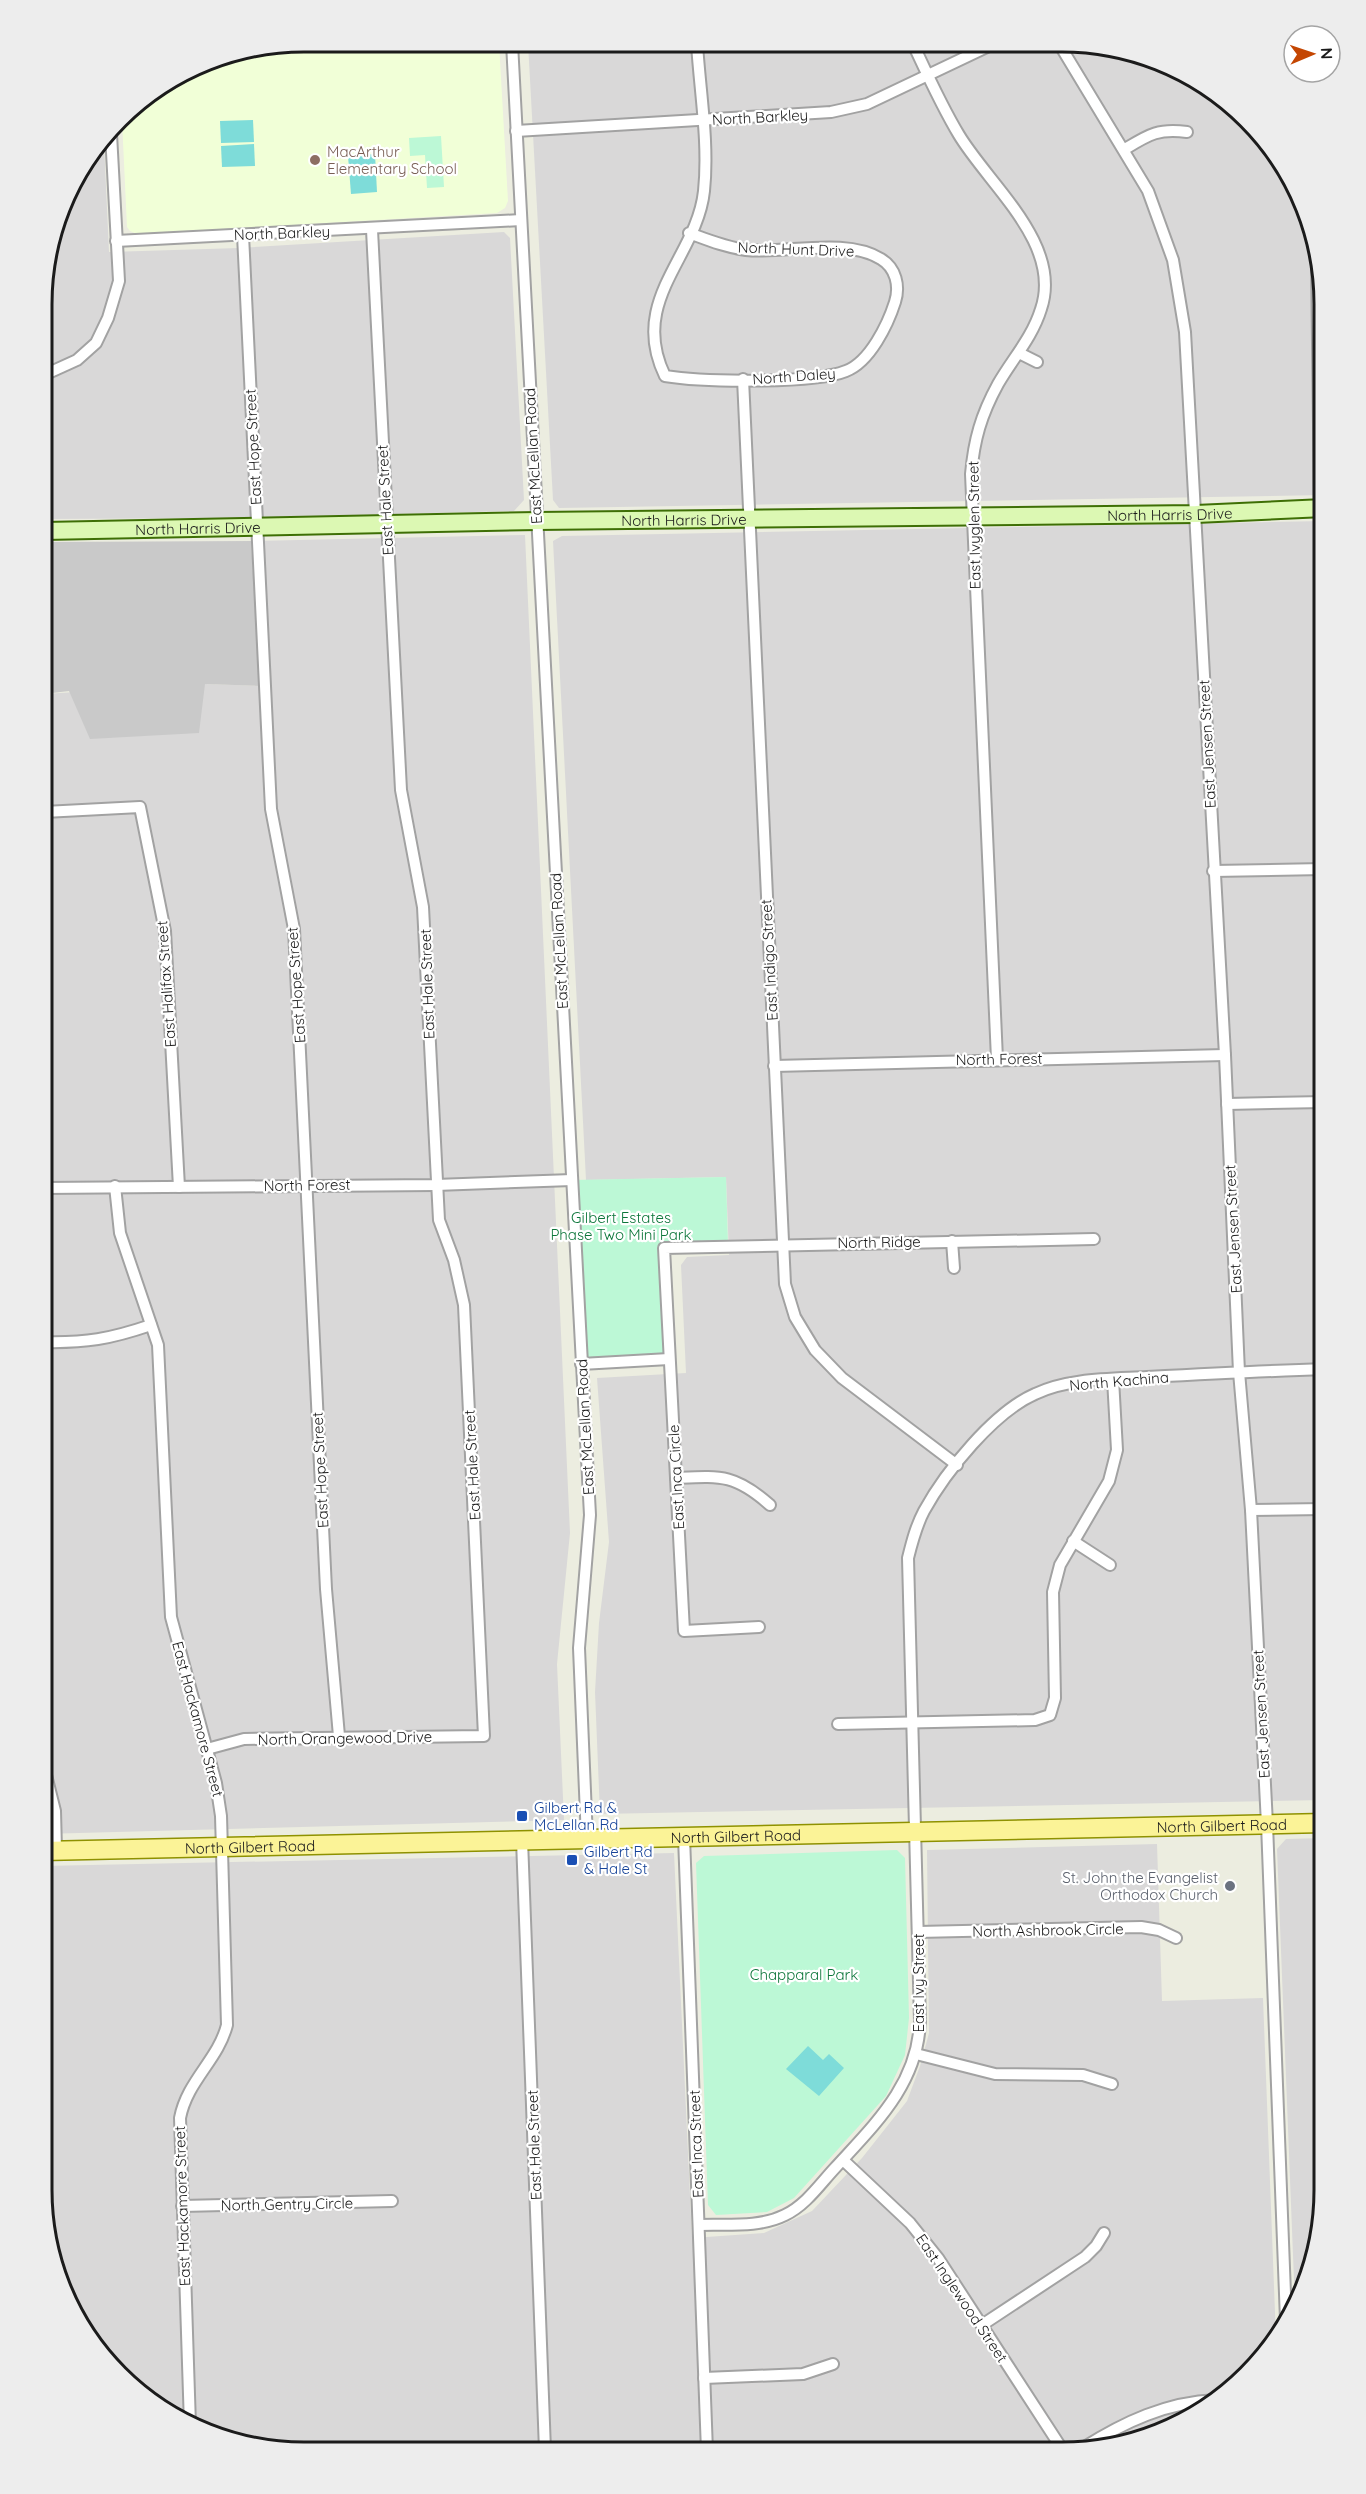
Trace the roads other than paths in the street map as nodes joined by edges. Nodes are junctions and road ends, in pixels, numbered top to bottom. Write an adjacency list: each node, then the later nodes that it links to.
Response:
1 (512, 52): 8 (street, East McLellan Road)
2 (698, 52): 7 (street)
3 (917, 52): 6 (street, East Ivyglen Street)
4 (976, 52): 6 (street, North Barkley)
5 (1064, 52): 11 (street, East Jensen Street)
6 (928, 75): 7 (street, North Barkley); 18 (street, East Ivyglen Street)
7 (702, 120): 8 (street, North Barkley); 14 (street)
8 (516, 131): 12 (street, East McLellan Road)
9 (1187, 132): 11 (street)
10 (111, 143): 16 (street)
11 (1125, 149): 23 (street, East Jensen Street)
12 (521, 220): 13 (street, North Barkley); 26 (street, East McLellan Road)
13 (372, 230): 15 (street, North Barkley); 27 (street, East Hale Street)
14 (689, 233): 17 (street, North Hunt Drive); 21 (street, North Daley)
15 (243, 235): 16 (street, North Barkley); 28 (street, East Hope Street)
16 (116, 241): 20 (street)
17 (897, 276): 21 (street, North Daley)
18 (1019, 353): 19 (street); 24 (street, East Ivyglen Street)
19 (1037, 362)
20 (52, 371)
21 (742, 379): 25 (street, East Indigo Street)
22 (1314, 508): 23 (street, North Harris Drive)
23 (1196, 514): 24 (street, North Harris Drive); 32 (street, East Jensen Street)
24 (972, 515): 25 (street, North Harris Drive); 34 (street, East Ivyglen Street)
25 (748, 519): 26 (street, North Harris Drive); 35 (street, East Indigo Street)
26 (537, 521): 27 (street, North Harris Drive); 38 (street, East McLellan Road)
27 (386, 524): 28 (street, North Harris Drive); 40 (street, East Hale Street)
28 (256, 528): 29 (street, North Harris Drive); 39 (street, East Hope Street)
29 (52, 531)
30 (52, 812): 42 (street, East Halifax Street)
31 (1314, 869): 32 (street)
32 (1213, 871): 33 (street, East Jensen Street)
33 (1225, 1055): 34 (street, North Forest); 37 (street, East Jensen Street)
34 (997, 1059): 35 (street, North Forest)
35 (774, 1066): 46 (street, East Indigo Street)
36 (1314, 1102): 37 (street)
37 (1227, 1104): 54 (street, East Jensen Street)
38 (572, 1180): 40 (street, North Forest); 52 (street, East McLellan Road)
39 (308, 1185): 40 (street, North Forest); 42 (street, North Forest); 66 (street, East Hope Street)
40 (435, 1185): 67 (street, East Hale Street)
41 (115, 1186): 42 (street, North Forest); 43 (street, North Forest); 49 (street, East Hackamore Street)
42 (179, 1187)
43 (52, 1188)
44 (1094, 1239): 45 (street, North Ridge)
45 (952, 1241): 46 (street, North Ridge); 48 (street)
46 (782, 1244): 47 (street, North Ridge); 56 (street, East Indigo Street)
47 (664, 1248): 51 (street, East Inca Circle)
48 (954, 1268)
49 (150, 1325): 50 (street); 68 (street, East Hackamore Street)
50 (52, 1342)
51 (669, 1359): 52 (street); 57 (street, East Inca Circle)
52 (582, 1364): 75 (street, East McLellan Road)
53 (1314, 1369): 54 (street, North Kachina)
54 (1239, 1372): 55 (street, North Kachina); 60 (street, East Jensen Street)
55 (1113, 1379): 56 (street, North Kachina); 61 (street)
56 (957, 1466): 64 (street, East Ivy Street)
57 (676, 1478): 58 (street); 63 (street, East Inca Circle)
58 (770, 1505)
59 (1314, 1509): 60 (street)
60 (1251, 1510): 71 (street, East Jensen Street)
61 (1073, 1542): 62 (street); 64 (street)
62 (1110, 1566)
63 (759, 1627)
64 (914, 1722): 65 (street); 73 (street, East Ivy Street)
65 (838, 1724)
66 (339, 1736): 67 (street, North Orangewood Drive); 68 (street, North Orangewood Drive)
67 (484, 1736)
68 (207, 1749): 77 (street, East Hackamore Street)
69 (52, 1799): 72 (street)
70 (1314, 1823): 71 (main road, North Gilbert Road)
71 (1267, 1824): 73 (main road, North Gilbert Road); 88 (street, East Jensen Street)
72 (52, 1831)
73 (916, 1832): 74 (main road, North Gilbert Road); 79 (street, East Ivy Street)
74 (684, 1837): 75 (main road, North Gilbert Road); 86 (street, East Inca Street)
75 (587, 1839): 76 (main road, North Gilbert Road)
76 (522, 1840): 77 (main road, North Gilbert Road); 95 (street, East Hale Street)
77 (222, 1847): 78 (main road, North Gilbert Road); 85 (street, East Hackamore Street)
78 (52, 1851)
79 (918, 1932): 80 (street, North Ashbrook Circle); 81 (street, East Ivy Street)
80 (1176, 1938)
81 (916, 2054): 82 (street); 83 (street, East Ivy Street)
82 (1112, 2084)
83 (843, 2160): 86 (street, East Ivy Street); 89 (street, East Inglewood Street)
84 (392, 2201): 85 (street, North Gentry Circle)
85 (182, 2206): 93 (street, East Hackamore Street)
86 (699, 2225): 91 (street, East Inca Street)
87 (1104, 2233): 89 (street)
88 (1285, 2304)
89 (982, 2325): 97 (street, East Inglewood Street)
90 (833, 2364): 91 (street)
91 (704, 2378): 96 (street, East Inca Street)
92 (1194, 2403): 94 (street)
93 (190, 2413)
94 (1099, 2438)
95 (545, 2442)
96 (707, 2442)
97 (1058, 2442)

